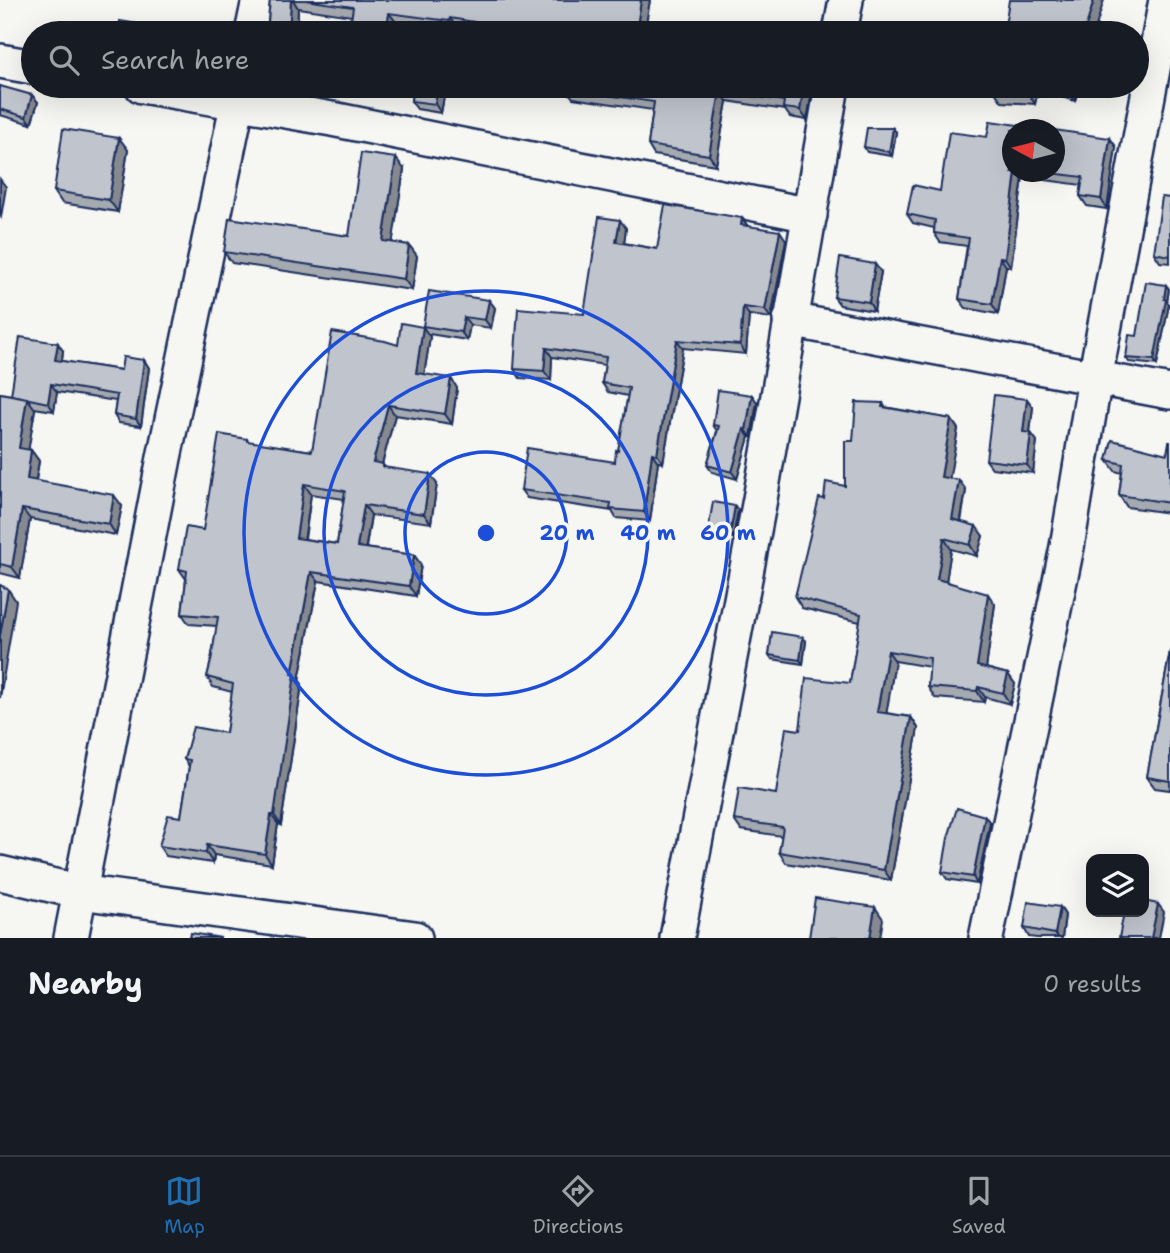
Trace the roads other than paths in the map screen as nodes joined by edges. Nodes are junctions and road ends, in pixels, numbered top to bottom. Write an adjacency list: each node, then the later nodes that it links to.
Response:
1 (259, 0): 4 (street)
2 (846, 0): 5 (street)
3 (1166, 0): 8 (street)
4 (255, 21)
5 (843, 21)
6 (0, 61): 7 (street)
7 (21, 65)
8 (1149, 91)
9 (239, 98): 18 (street)
10 (256, 98): 13 (street)
11 (830, 98): 13 (street)
12 (1148, 98): 15 (street)
13 (810, 215): 14 (street)
14 (790, 320): 15 (street); 21 (street)
15 (1095, 378): 16 (street); 22 (street)
16 (1170, 393)
17 (0, 873): 18 (street)
18 (80, 892): 19 (street); 20 (street)
19 (395, 937)
20 (71, 938)
21 (677, 938)
22 (986, 938)

